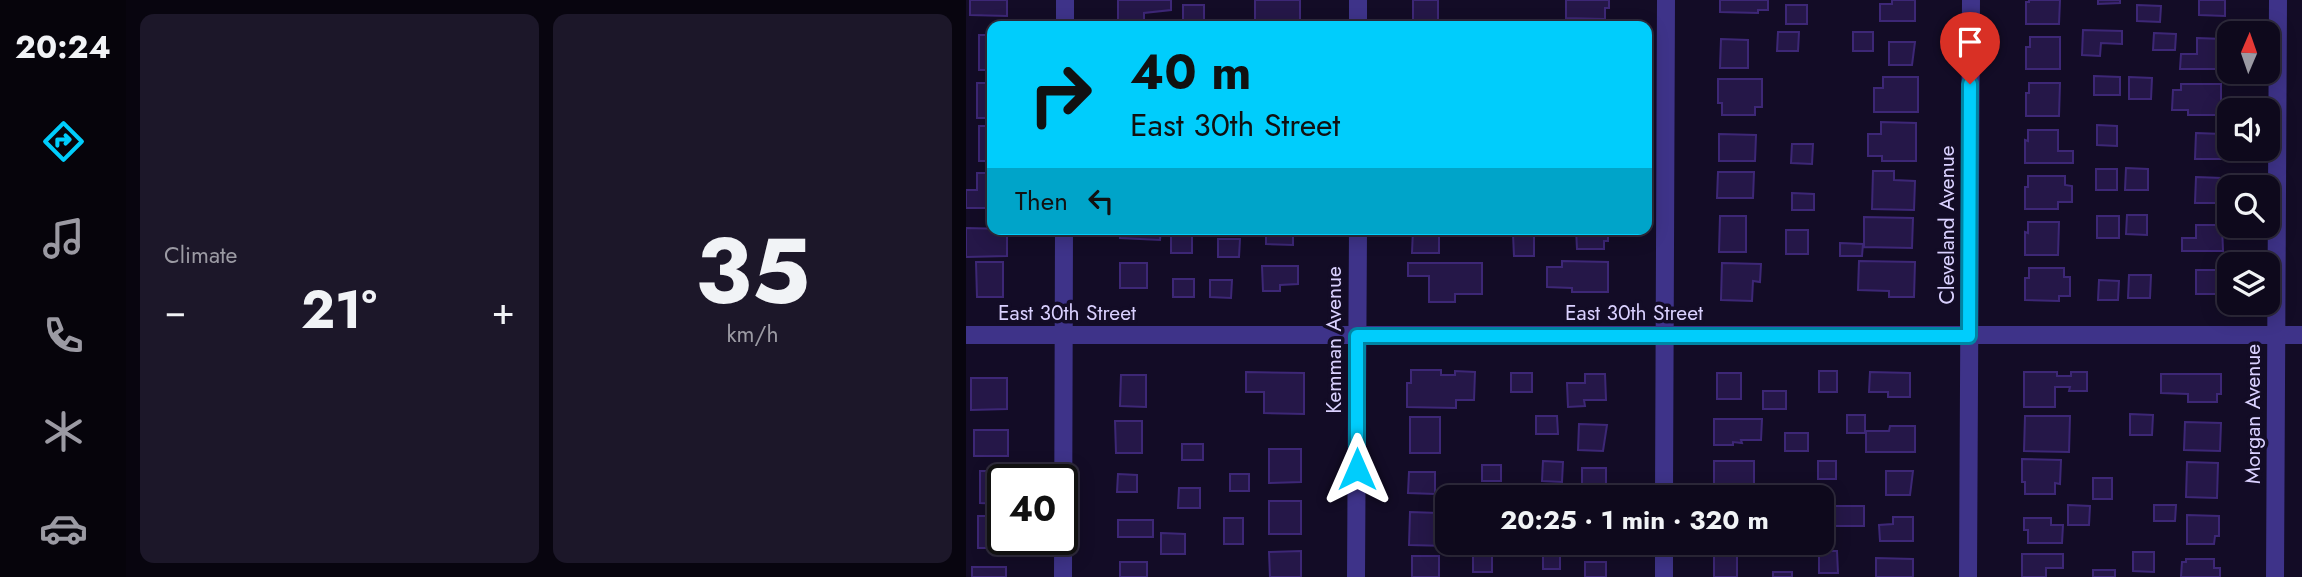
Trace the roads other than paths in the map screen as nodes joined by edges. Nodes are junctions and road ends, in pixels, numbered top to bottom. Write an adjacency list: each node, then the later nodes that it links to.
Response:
1 (1065, 0): 6 (street)
2 (1358, 0): 7 (street)
3 (1666, 0): 15 (street)
4 (1971, 0): 16 (street, Cleveland Avenue)
5 (2278, 0): 12 (street, Morgan Avenue)
6 (1065, 21)
7 (1358, 21)
8 (1064, 235): 11 (street)
9 (1357, 235): 14 (street, Kemman Avenue)
10 (966, 335): 11 (street, East 30th Street)
11 (1064, 335): 14 (street, East 30th Street); 19 (street)
12 (2276, 335): 13 (street, East 30th Street); 16 (street, East 30th Street); 23 (street, Morgan Avenue)
13 (2302, 335)
14 (1357, 336): 15 (street, East 30th Street); 20 (street, Kemman Avenue)
15 (1665, 336): 16 (street, East 30th Street); 17 (street)
16 (1969, 336): 22 (street, Cleveland Avenue)
17 (1664, 485)
18 (1664, 555): 21 (street)
19 (1063, 577)
20 (1356, 577)
21 (1664, 577)
22 (1968, 577)
23 (2275, 577)

